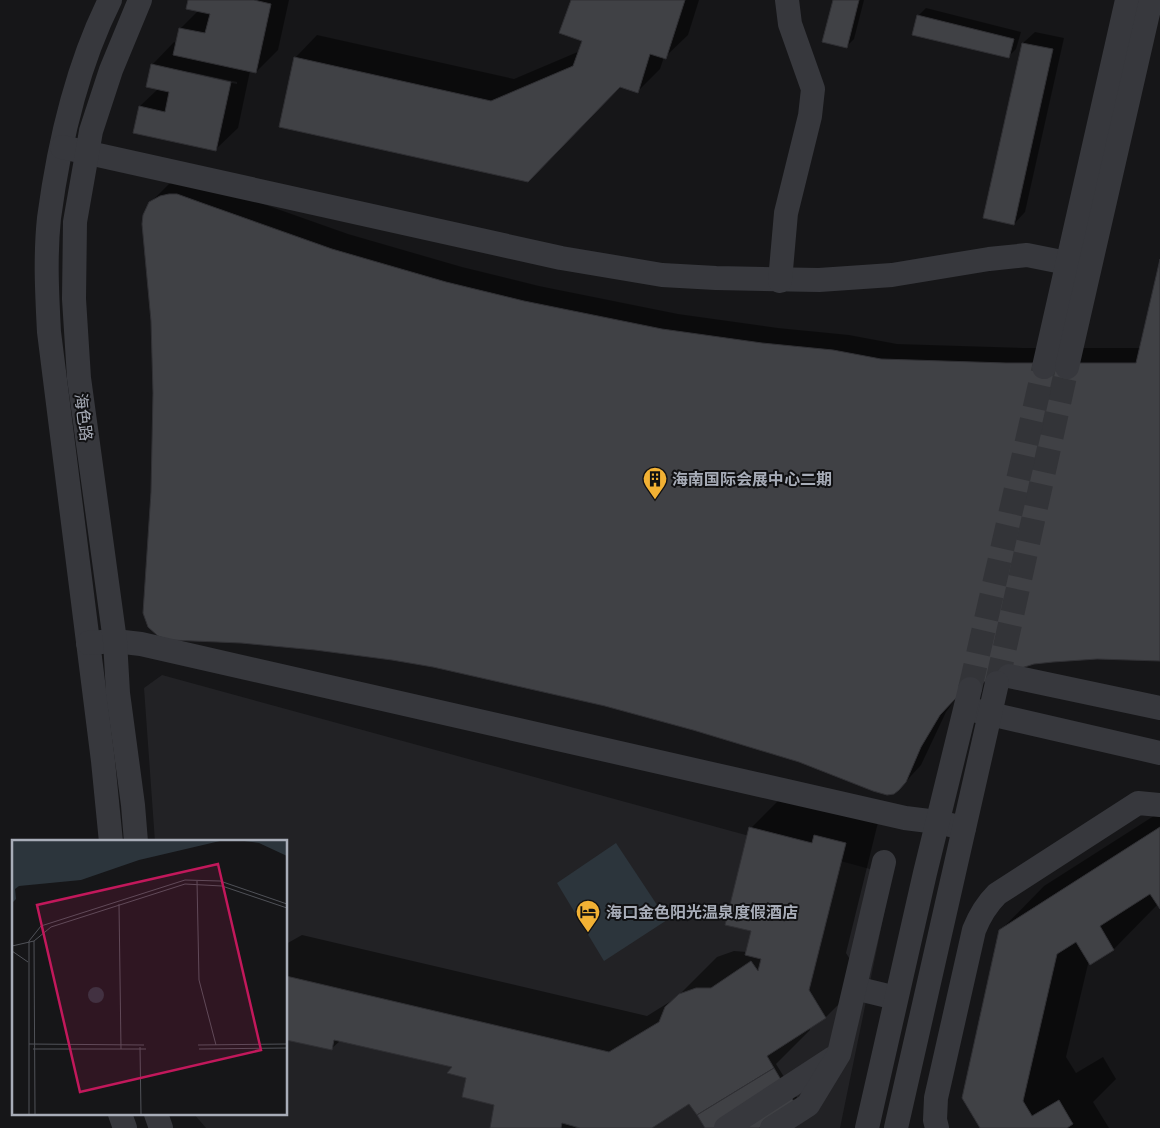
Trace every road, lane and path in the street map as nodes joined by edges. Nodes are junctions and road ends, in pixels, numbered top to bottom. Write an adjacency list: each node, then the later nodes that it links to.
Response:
1 (110, 0): 6 (street, 海色路)
2 (140, 0): 7 (street, 海色路)
3 (787, 0): 9 (street)
4 (1127, 0): 8 (street)
5 (1153, 7): 11 (street)
6 (62, 147): 7 (street); 13 (street, 海色路)
7 (87, 153): 9 (street); 12 (street, 海色路)
8 (1067, 264): 9 (street); 10 (street)
9 (780, 281)
10 (1044, 367)
11 (1067, 367)
12 (114, 641): 13 (street); 18 (street); 21 (street, 海色路)
13 (88, 643): 20 (street, 海色路)
14 (1160, 708): 15 (street)
15 (989, 714): 16 (street); 18 (street); 19 (street)
16 (1160, 753)
17 (1160, 805): 34 (street)
18 (937, 822): 19 (street); 24 (street)
19 (964, 828): 33 (street)
20 (111, 840)
21 (136, 840)
22 (884, 862): 23 (street)
23 (855, 988): 24 (street); 25 (street)
24 (896, 998): 32 (street)
25 (839, 1054): 30 (street); 31 (street)
26 (121, 1116): 28 (street)
27 (157, 1116): 29 (street)
28 (125, 1128)
29 (161, 1128)
30 (726, 1128)
31 (772, 1128)
32 (867, 1128)
33 (896, 1128)
34 (937, 1128)

